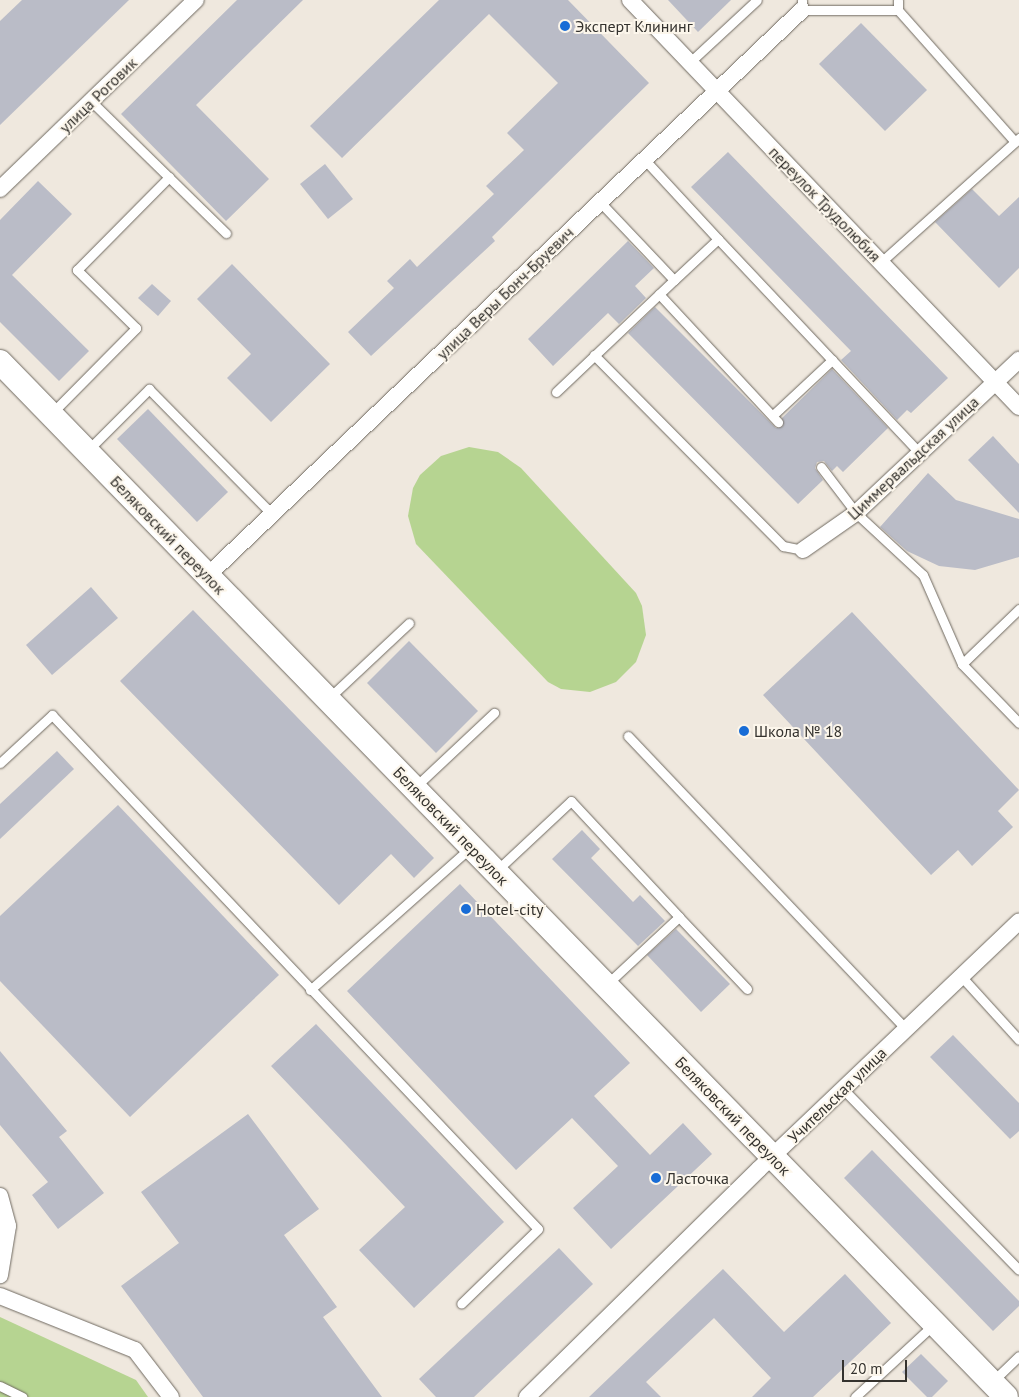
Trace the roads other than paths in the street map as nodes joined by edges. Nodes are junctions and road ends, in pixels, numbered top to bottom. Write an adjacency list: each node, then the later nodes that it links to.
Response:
1 (196, 0): 9 (street, улица Роговик)
2 (630, 0): 7 (street, переулок Трудолюбия)
3 (757, 0): 7 (lane)
4 (898, 0): 6 (lane)
5 (802, 5): 6 (lane); 8 (street, улица Веры Бонч-Бруевич)
6 (898, 10): 10 (lane)
7 (690, 62): 8 (street, переулок Трудолюбия)
8 (717, 91): 11 (street, улица Веры Бонч-Бруевич); 17 (street, переулок Трудолюбия)
9 (91, 101): 12 (lane); 13 (street, улица Роговик)
10 (1017, 140): 17 (lane)
11 (645, 160): 14 (street, улица Веры Бонч-Бруевич); 16 (lane)
12 (169, 177): 15 (lane); 27 (lane)
13 (0, 189)
14 (600, 202): 18 (lane); 32 (street, улица Веры Бонч-Бруевич)
15 (226, 233)
16 (718, 239): 18 (lane); 21 (lane)
17 (881, 262): 24 (street, переулок Трудолюбия)
18 (674, 280): 19 (lane)
19 (658, 294): 20 (lane); 21 (lane)
20 (594, 355): 25 (lane); 33 (lane)
21 (832, 360): 29 (lane)
22 (1019, 360): 24 (street, Циммервальдская улица)
23 (0, 362): 27 (street, Беляковский переулок)
24 (995, 382): 26 (street, переулок Трудолюбия); 29 (street, Циммервальдская улица)
25 (556, 392)
26 (1019, 407)
27 (50, 414): 28 (street, Беляковский переулок)
28 (86, 451): 32 (lane); 34 (street, Беляковский переулок)
29 (920, 453): 31 (street, Циммервальдская улица)
30 (821, 467): 31 (lane)
31 (856, 513): 33 (street, Циммервальдская улица); 37 (lane)
32 (272, 514): 34 (street, улица Веры Бонч-Бруевич)
33 (803, 550)
34 (207, 576): 38 (street, Беляковский переулок)
35 (1019, 609): 37 (lane)
36 (410, 624): 38 (lane)
37 (962, 664): 40 (lane)
38 (328, 699): 43 (street, Беляковский переулок)
39 (494, 712): 43 (lane)
40 (1019, 723)
41 (628, 736): 52 (lane)
42 (0, 763): 51 (lane)
43 (414, 788): 44 (street, Беляковский переулок)
44 (471, 847): 45 (street, Беляковский переулок); 51 (lane)
45 (495, 872): 46 (lane); 49 (street, Беляковский переулок)
46 (680, 917): 49 (lane); 50 (lane)
47 (1019, 921): 48 (street, Учительская улица)
48 (961, 976): 52 (street, Учительская улица); 53 (lane)
49 (606, 985): 55 (street, Беляковский переулок)
50 (747, 989)
51 (310, 990): 60 (lane)
52 (906, 1029): 54 (street, Учительская улица)
53 (1019, 1040)
54 (843, 1089): 55 (street, Учительская улица); 57 (lane)
55 (772, 1156): 61 (street, Беляковский переулок); 67 (street, Учительская улица)
56 (0, 1196): 58 (street)
57 (1019, 1270)
58 (0, 1275)
59 (0, 1296): 66 (street)
60 (461, 1304)
61 (934, 1324): 64 (street, Беляковский переулок); 68 (lane)
62 (1019, 1356): 64 (lane)
63 (0, 1386): 65 (lane)
64 (999, 1390)
65 (24, 1397)
66 (171, 1397)
67 (527, 1397)
68 (855, 1397)

